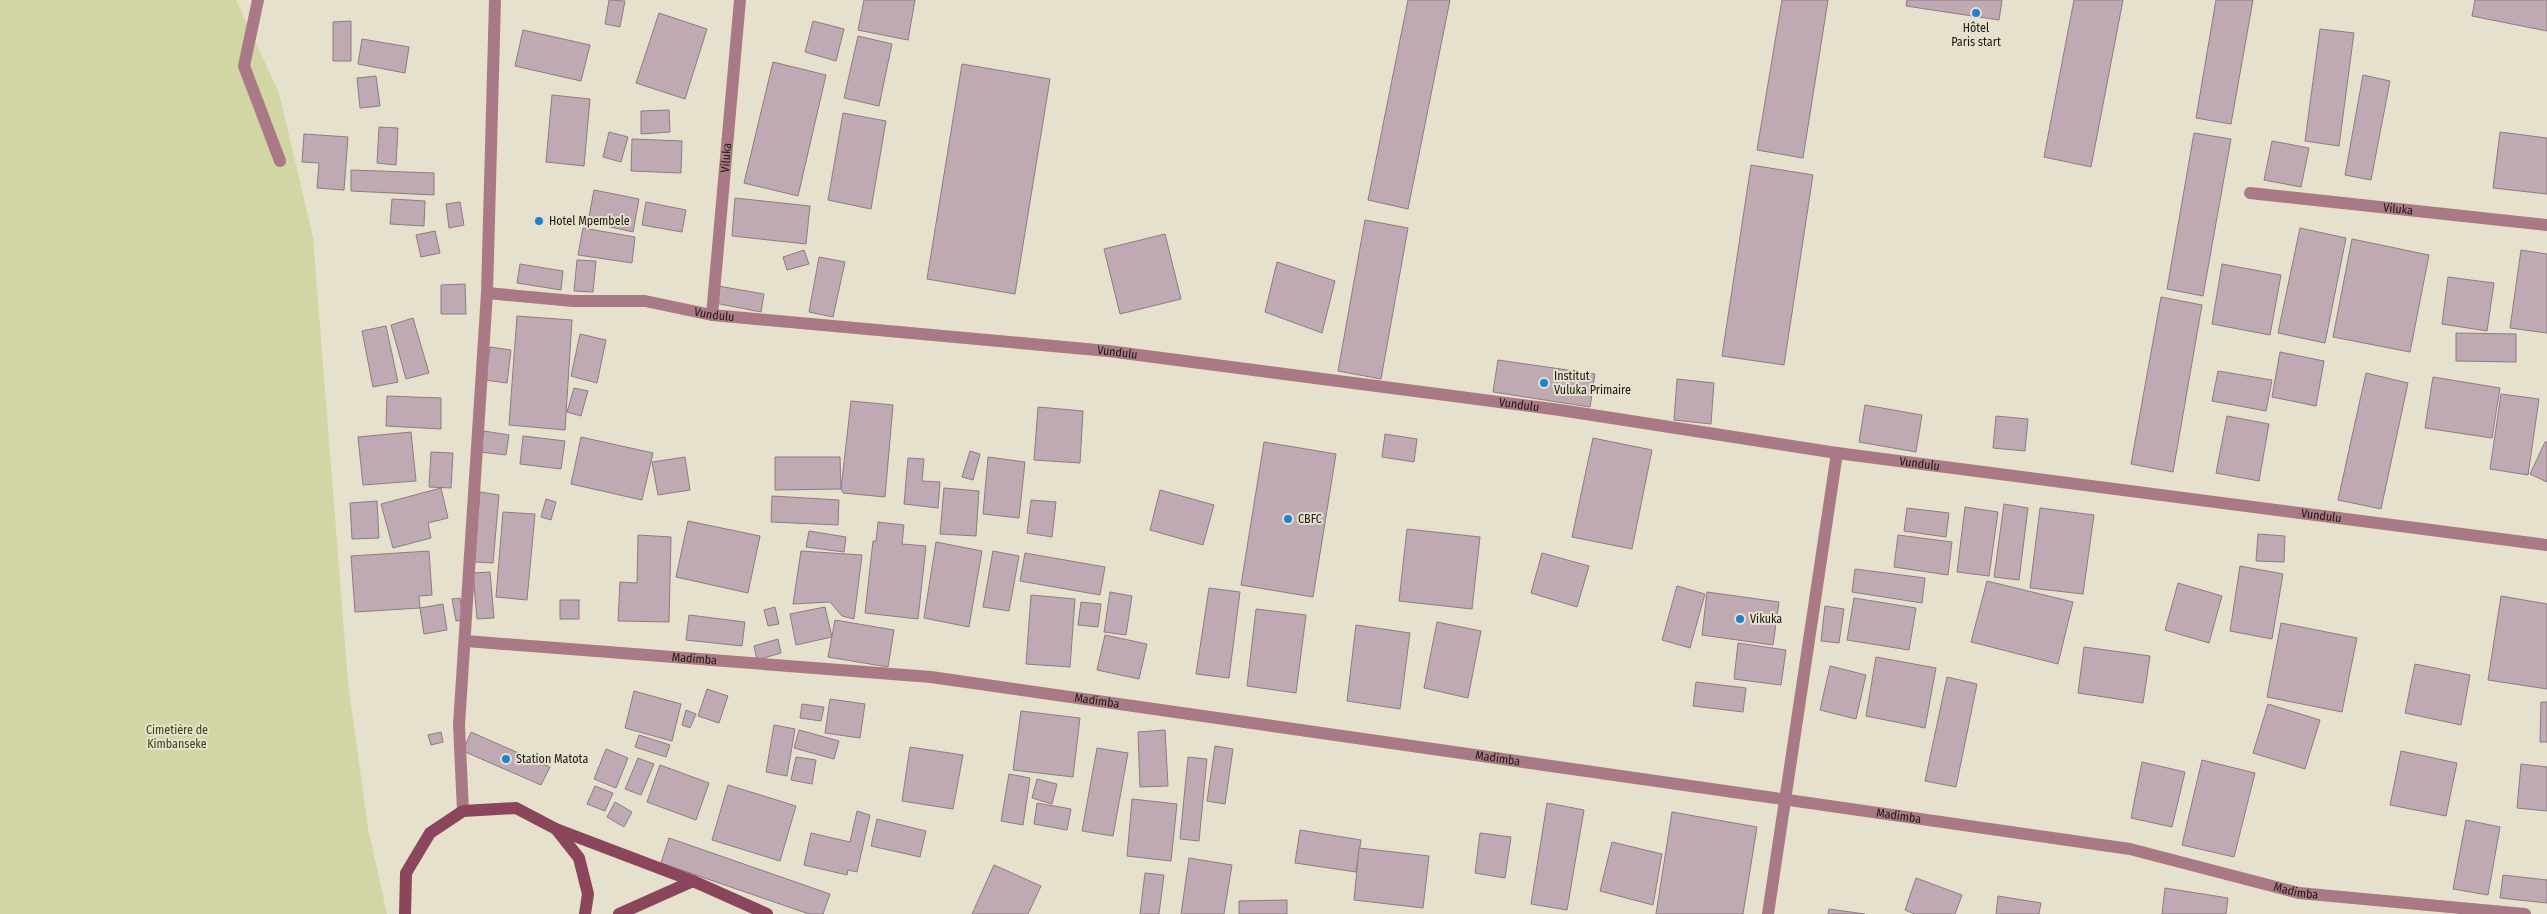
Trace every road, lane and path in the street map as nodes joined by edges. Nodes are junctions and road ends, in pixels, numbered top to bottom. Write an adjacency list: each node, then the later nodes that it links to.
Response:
1 (258, 0): 4 (street)
2 (495, 0): 7 (street)
3 (740, 0): 8 (street, Viluka)
4 (280, 161)
5 (2250, 193): 6 (street, Viluka)
6 (2547, 225)
7 (487, 293): 8 (street, Vundulu); 11 (street)
8 (712, 315): 9 (street, Vundulu)
9 (1836, 453): 10 (street, Vundulu); 12 (street)
10 (2547, 545)
11 (466, 641): 12 (street, Madimba); 13 (street)
12 (1785, 799): 20 (street); 21 (street, Madimba)
13 (463, 811): 14 (street); 16 (street)
14 (556, 829): 15 (street); 17 (street)
15 (693, 881): 18 (street); 19 (street)
16 (405, 914)
17 (585, 914)
18 (619, 914)
19 (767, 914)
20 (1768, 914)
21 (2524, 914)

